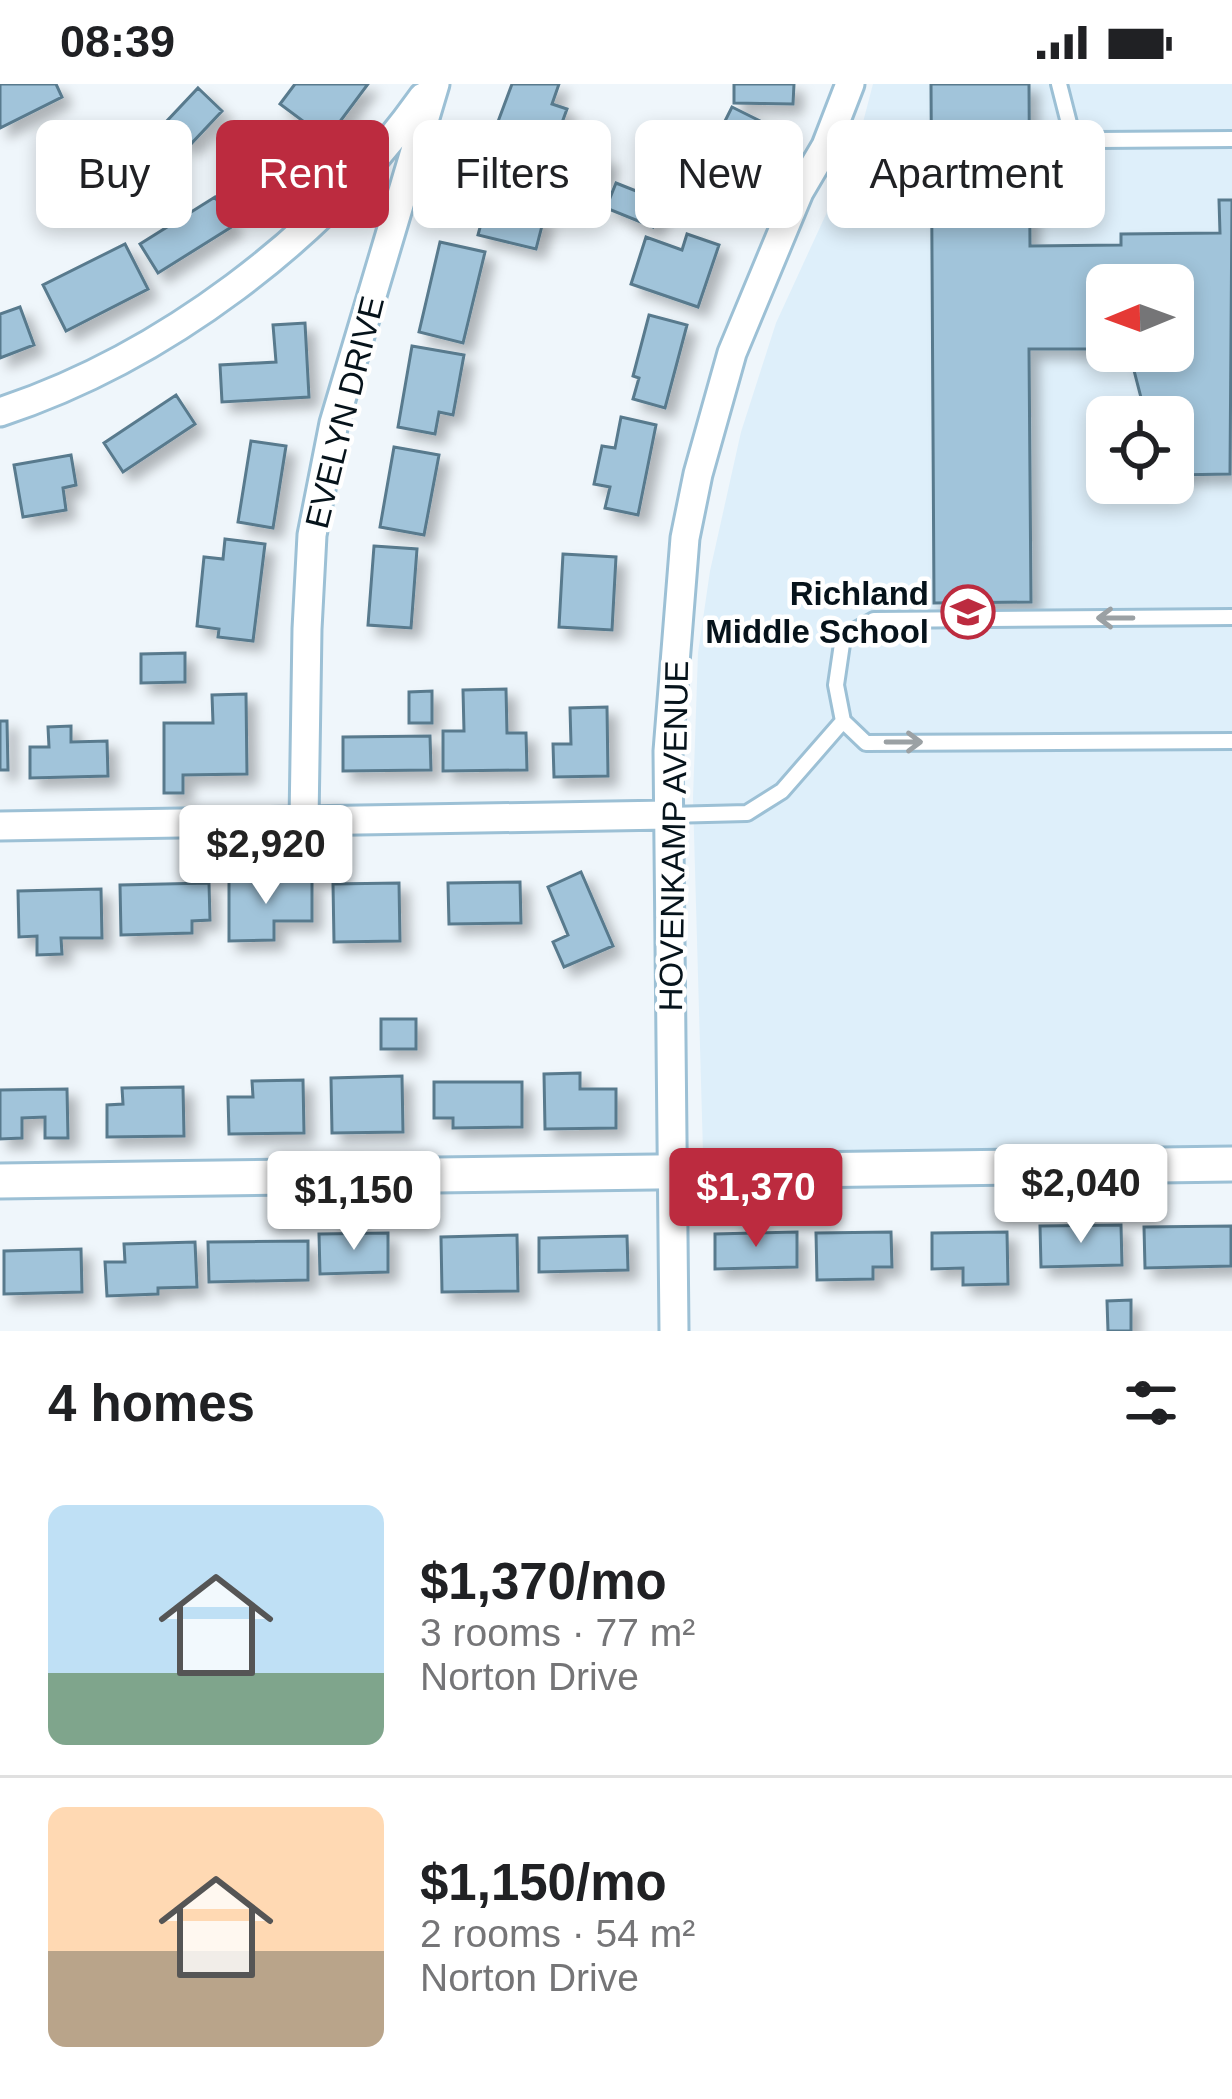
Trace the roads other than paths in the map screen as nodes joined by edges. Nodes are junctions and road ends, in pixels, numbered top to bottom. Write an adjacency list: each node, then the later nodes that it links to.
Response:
1 (434, 84): 5 (street); 10 (street, EVELYN DRIVE)
2 (850, 84): 9 (street, HOVENKAMP AVENUE)
3 (1059, 84): 4 (lane)
4 (1232, 140)
5 (0, 412)
6 (1232, 617): 7 (lane, one-way to 7)
7 (843, 721): 8 (lane, one-way to 8); 9 (lane)
8 (1232, 741)
9 (668, 815): 10 (street); 13 (street, HOVENKAMP AVENUE)
10 (304, 821): 11 (street)
11 (0, 826)
12 (1232, 1164): 13 (street)
13 (670, 1170): 14 (street); 15 (street, HOVENKAMP AVENUE)
14 (0, 1181)
15 (674, 1331)

